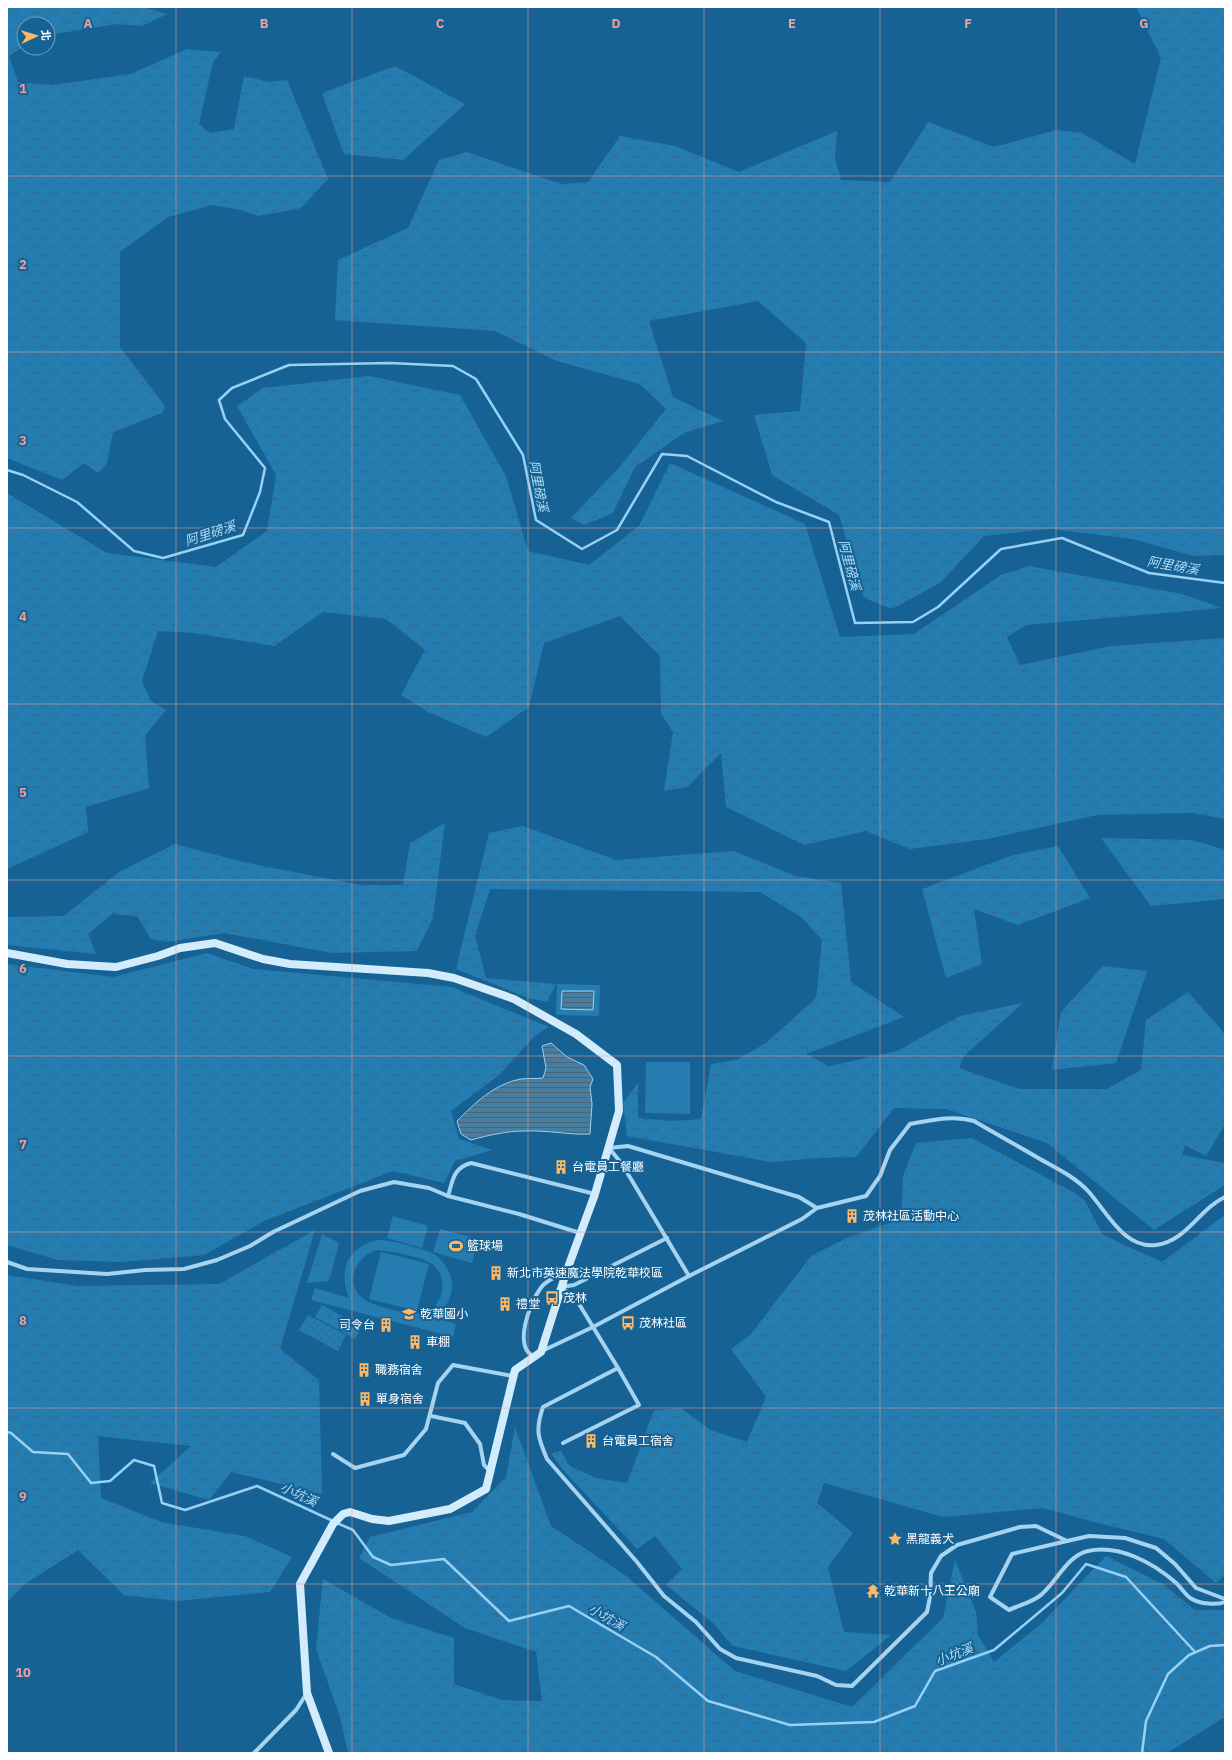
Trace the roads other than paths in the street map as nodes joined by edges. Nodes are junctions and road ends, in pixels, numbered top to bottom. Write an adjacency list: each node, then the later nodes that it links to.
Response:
1 (7, 953): 2 (street)
2 (609, 1148): 3 (street); 6 (street); 8 (street)
3 (595, 1194): 4 (street); 7 (street)
4 (448, 1196): 7 (street); 9 (street)
5 (1225, 1197): 6 (street)
6 (817, 1208): 11 (street)
7 (580, 1232): 10 (street)
8 (667, 1238): 11 (street); 12 (street)
9 (7, 1262)
10 (566, 1273): 12 (street); 14 (street)
11 (689, 1276): 13 (street)
12 (562, 1287): 13 (street); 14 (street)
13 (593, 1328): 14 (street); 15 (street)
14 (538, 1355): 16 (street)
15 (618, 1368): 18 (street); 21 (street)
16 (514, 1376): 17 (street); 20 (street)
17 (431, 1416): 19 (street); 20 (street)
18 (563, 1443)
19 (333, 1454)
20 (491, 1473): 24 (street)
21 (1067, 1541): 22 (street); 23 (street)
22 (1225, 1599)
23 (1225, 1602)
24 (307, 1693): 25 (street); 26 (street)
25 (254, 1753)
26 (328, 1753)

